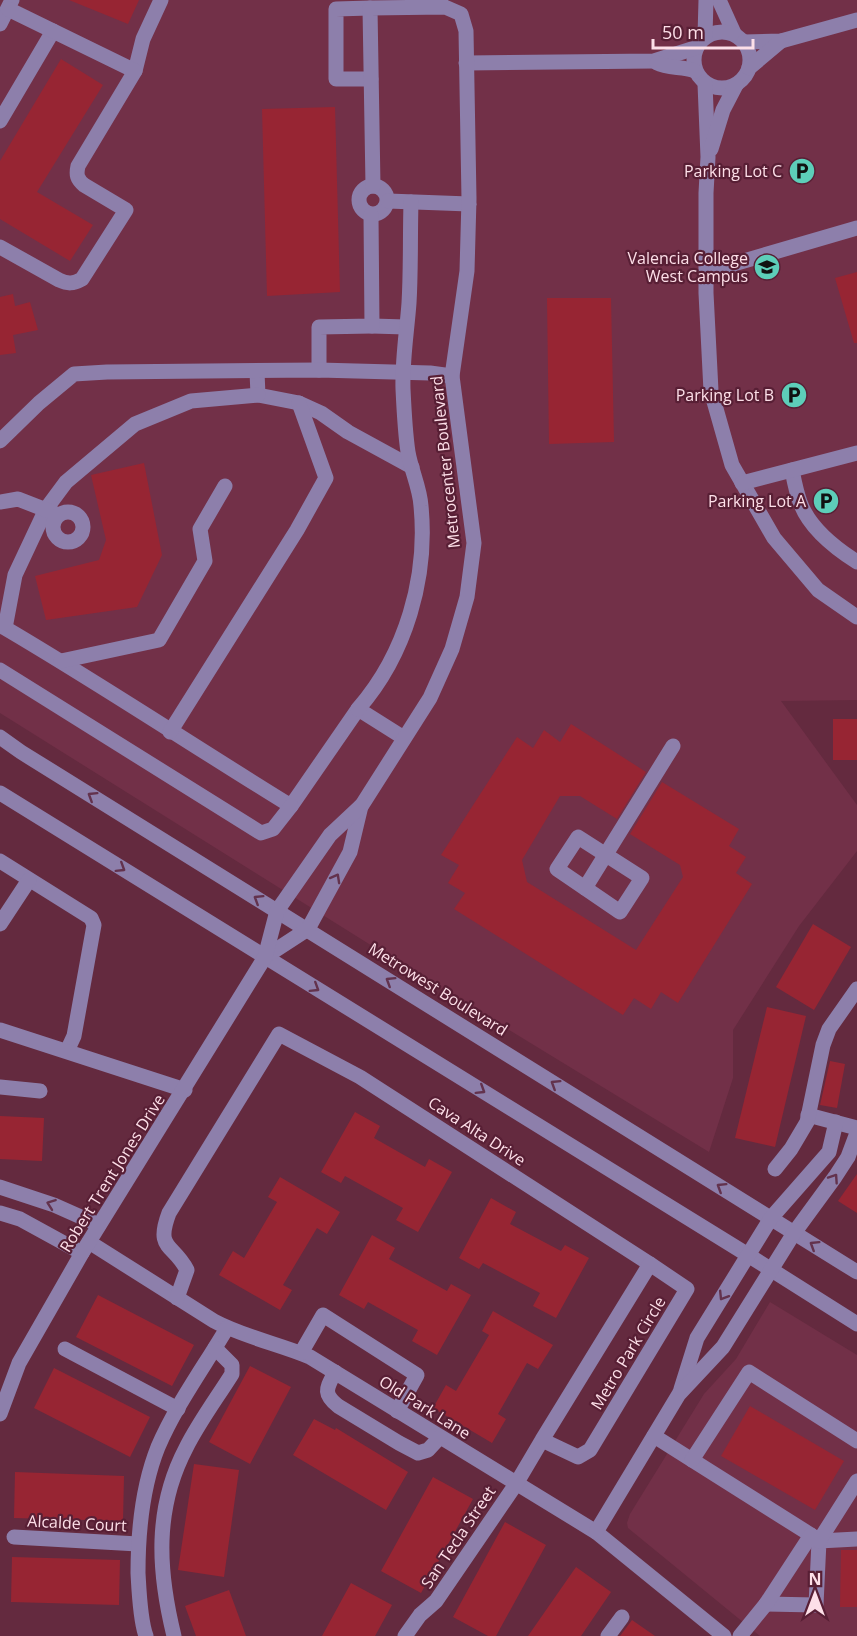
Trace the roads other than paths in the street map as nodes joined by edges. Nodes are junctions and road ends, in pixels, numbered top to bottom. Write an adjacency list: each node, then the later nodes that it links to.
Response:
1 (161, 0): 15 (street)
2 (706, 0): 10 (street)
3 (719, 0): 9 (street)
4 (10, 4): 7 (street); 8 (street)
5 (370, 8): 13 (street, Metrocenter Boulevard); 17 (street); 17 (street)
6 (857, 20): 11 (street)
7 (0, 24)
8 (53, 31): 15 (street); 20 (street)
9 (739, 38): 10 (street); 11 (street); 14 (street)
10 (700, 42): 12 (street); 16 (street)
11 (781, 42): 14 (street)
12 (654, 61): 13 (street); 16 (street)
13 (466, 63): 25 (street, Metrocenter Boulevard)
14 (749, 68): 19 (street)
15 (135, 71): 28 (street)
16 (695, 71): 18 (street)
17 (371, 79): 22 (street)
18 (705, 84): 19 (street); 21 (street)
19 (736, 85): 21 (street)
20 (0, 121)
21 (708, 157): 29 (street)
22 (373, 186): 23 (street); 26 (street)
23 (388, 201): 24 (street); 26 (street)
24 (411, 202): 25 (street); 31 (street)
25 (469, 204): 35 (street, Metrocenter Boulevard)
26 (371, 215): 30 (street)
27 (857, 228): 29 (street)
28 (0, 247)
29 (706, 272): 42 (street)
30 (372, 326): 31 (street); 32 (street)
31 (406, 327): 34 (street)
32 (319, 370): 33 (street); 34 (street)
33 (257, 372): 36 (street); 38 (street)
34 (403, 372): 35 (street); 40 (street)
35 (452, 376): 53 (street, Metrocenter Boulevard)
36 (258, 396): 37 (street); 45 (street)
37 (300, 403): 40 (street); 51 (street)
38 (0, 441)
39 (857, 453): 41 (street)
40 (412, 467): 50 (street)
41 (792, 470): 42 (street); 46 (street)
42 (742, 483): 47 (street)
43 (225, 486): 48 (street)
44 (0, 502): 45 (street)
45 (53, 512): 48 (street)
46 (857, 562)
47 (857, 617)
48 (61, 661): 51 (street)
49 (0, 670): 57 (street)
50 (358, 709): 53 (street); 57 (street)
51 (170, 732): 57 (street)
52 (0, 737): 62 (street, Metrowest Boulevard, one-way to 52)
53 (404, 738): 56 (street, Metrocenter Boulevard)
54 (673, 746): 58 (street)
55 (0, 793): 65 (street, one-way to 65)
56 (362, 805): 62 (street, Metrocenter Boulevard); 64 (street, Metrocenter Boulevard, one-way to 56)
57 (291, 806)
58 (606, 855): 61 (street); 61 (street); 61 (street)
59 (0, 861): 60 (street)
60 (29, 880): 63 (street); 68 (street)
61 (585, 888)
62 (277, 911): 64 (street, Metrowest Boulevard); 65 (street, Robert Trent Jones Drive)
63 (0, 924)
64 (308, 929): 65 (street, Robert Trent Jones Drive); 79 (street, Metrowest Boulevard, one-way to 64)
65 (266, 957): 70 (street, Robert Trent Jones Drive); 83 (street, one-way to 83)
66 (857, 989): 72 (street)
67 (0, 1030): 68 (street)
68 (68, 1051): 70 (street)
69 (0, 1087): 71 (street)
70 (185, 1090): 80 (street, Robert Trent Jones Drive)
71 (40, 1091)
72 (808, 1115): 73 (street); 76 (street)
73 (837, 1122): 74 (street); 79 (street)
74 (857, 1128)
75 (857, 1132): 81 (street, one-way to 75)
76 (775, 1169)
77 (0, 1187): 80 (street, one-way to 77)
78 (0, 1213): 82 (street, Old Park Lane)
79 (771, 1218): 81 (street, Metrowest Boulevard); 83 (street)
80 (99, 1225): 82 (street, Robert Trent Jones Drive)
81 (794, 1233): 85 (street); 86 (street, Metrowest Boulevard, one-way to 81)
82 (86, 1248): 87 (street, Old Park Lane); 97 (street, Robert Trent Jones Drive)
83 (748, 1255): 85 (street); 94 (street, one-way to 94)
84 (650, 1264): 87 (street, Cava Alta Drive); 101 (street, Metro Park Circle); 101 (street, Metro Park Circle)
85 (772, 1270): 88 (street); 94 (street)
86 (857, 1272)
87 (177, 1298): 89 (street, Old Park Lane)
88 (857, 1324)
89 (227, 1328): 91 (street); 92 (street, Old Park Lane)
90 (66, 1348): 95 (street)
91 (216, 1348): 95 (street); 103 (street)
92 (302, 1353): 93 (street, Old Park Lane); 96 (street)
93 (335, 1372): 96 (street, Old Park Lane); 100 (street)
94 (679, 1394): 98 (street)
95 (178, 1409): 99 (street)
96 (397, 1410): 100 (street, Old Park Lane)
97 (0, 1414)
98 (654, 1436): 104 (street); 107 (street)
99 (163, 1437): 103 (street); 111 (street)
100 (440, 1437): 106 (street, Old Park Lane)
101 (542, 1440): 106 (street, Metro Park Circle)
102 (857, 1441): 104 (street)
103 (186, 1448): 115 (street)
104 (692, 1460): 109 (street)
105 (857, 1481): 109 (street)
106 (516, 1484): 107 (street, Old Park Lane); 116 (street, San Tecla Street)
107 (596, 1532): 118 (street, Old Park Lane)
108 (14, 1537): 111 (street, Alcalde Court)
109 (815, 1538): 110 (street); 112 (street); 112 (street)
110 (857, 1539)
111 (138, 1544): 114 (street)
112 (766, 1604): 119 (street)
113 (622, 1617): 117 (street)
114 (146, 1636)
115 (174, 1636)
116 (405, 1636)
117 (608, 1636)
118 (724, 1636)
119 (740, 1636)

